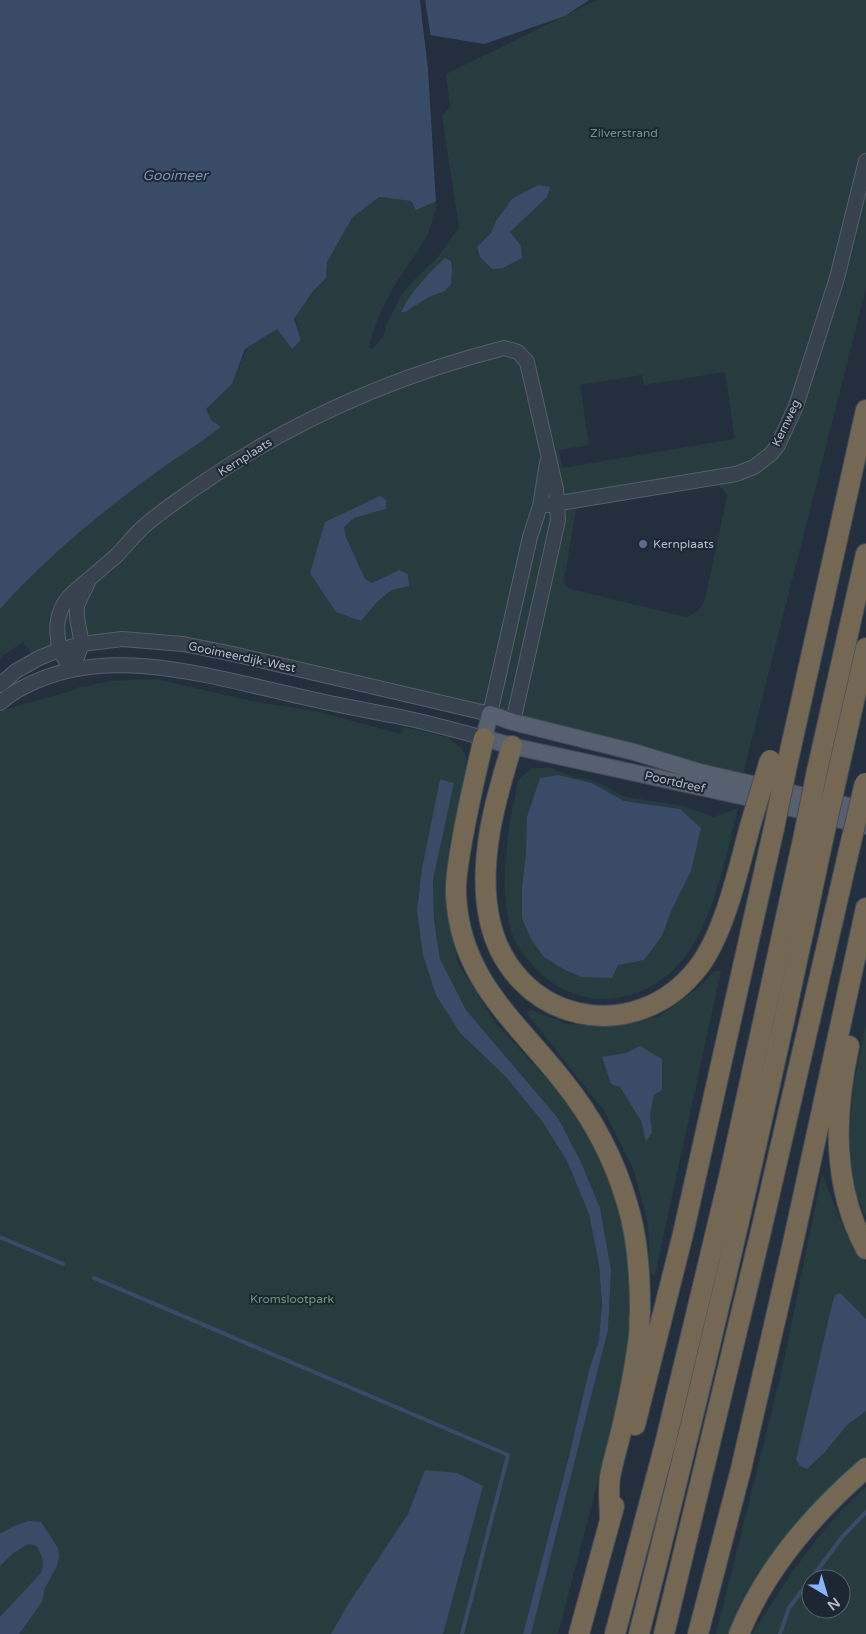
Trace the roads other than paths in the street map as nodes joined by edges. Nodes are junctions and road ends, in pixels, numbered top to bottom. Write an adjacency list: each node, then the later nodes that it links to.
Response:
1 (866, 161): 4 (street, Kernweg)
2 (866, 410): 18 (highway)
3 (548, 457): 4 (street, Kernplaats); 5 (street, Kernplaats); 7 (street, Kernplaats)
4 (557, 505): 5 (street, Kernweg); 15 (street, Kernplaats)
5 (540, 506): 14 (street, Kernplaats)
6 (866, 554): 28 (highway, bridge)
7 (89, 579): 8 (street, Kernplaats); 10 (street, Kernplaats)
8 (82, 644): 10 (street, Gooimeerdijk-West); 11 (street); 14 (street, Gooimeerdijk-West)
9 (866, 648): 29 (highway, bridge)
10 (59, 650): 11 (street, Kernplaats); 12 (street, Gooimeerdijk-West)
11 (72, 670): 13 (street, Gooimeerdijk-West); 16 (street, Gooimeerdijk-West)
12 (0, 685)
13 (0, 703)
14 (490, 714): 15 (main road, Poortdreef); 16 (main road, Kernplaats)
15 (513, 722): 17 (main road, Kernplaats); 20 (main road, Poortdreef)
16 (484, 738): 17 (main road, Poortdreef); 26 (highway)
17 (512, 746): 18 (highway, bridge); 21 (main road, Poortdreef)
18 (778, 763): 26 (highway, bridge)
19 (865, 780): 30 (highway, bridge)
20 (866, 810)
21 (866, 826)
22 (866, 908): 31 (highway)
23 (866, 968): 24 (highway)
24 (866, 1249)
25 (866, 1468): 32 (highway)
26 (610, 1520): 27 (highway)
27 (578, 1634)
28 (616, 1634)
29 (639, 1634)
30 (664, 1634)
31 (698, 1634)
32 (739, 1634)

